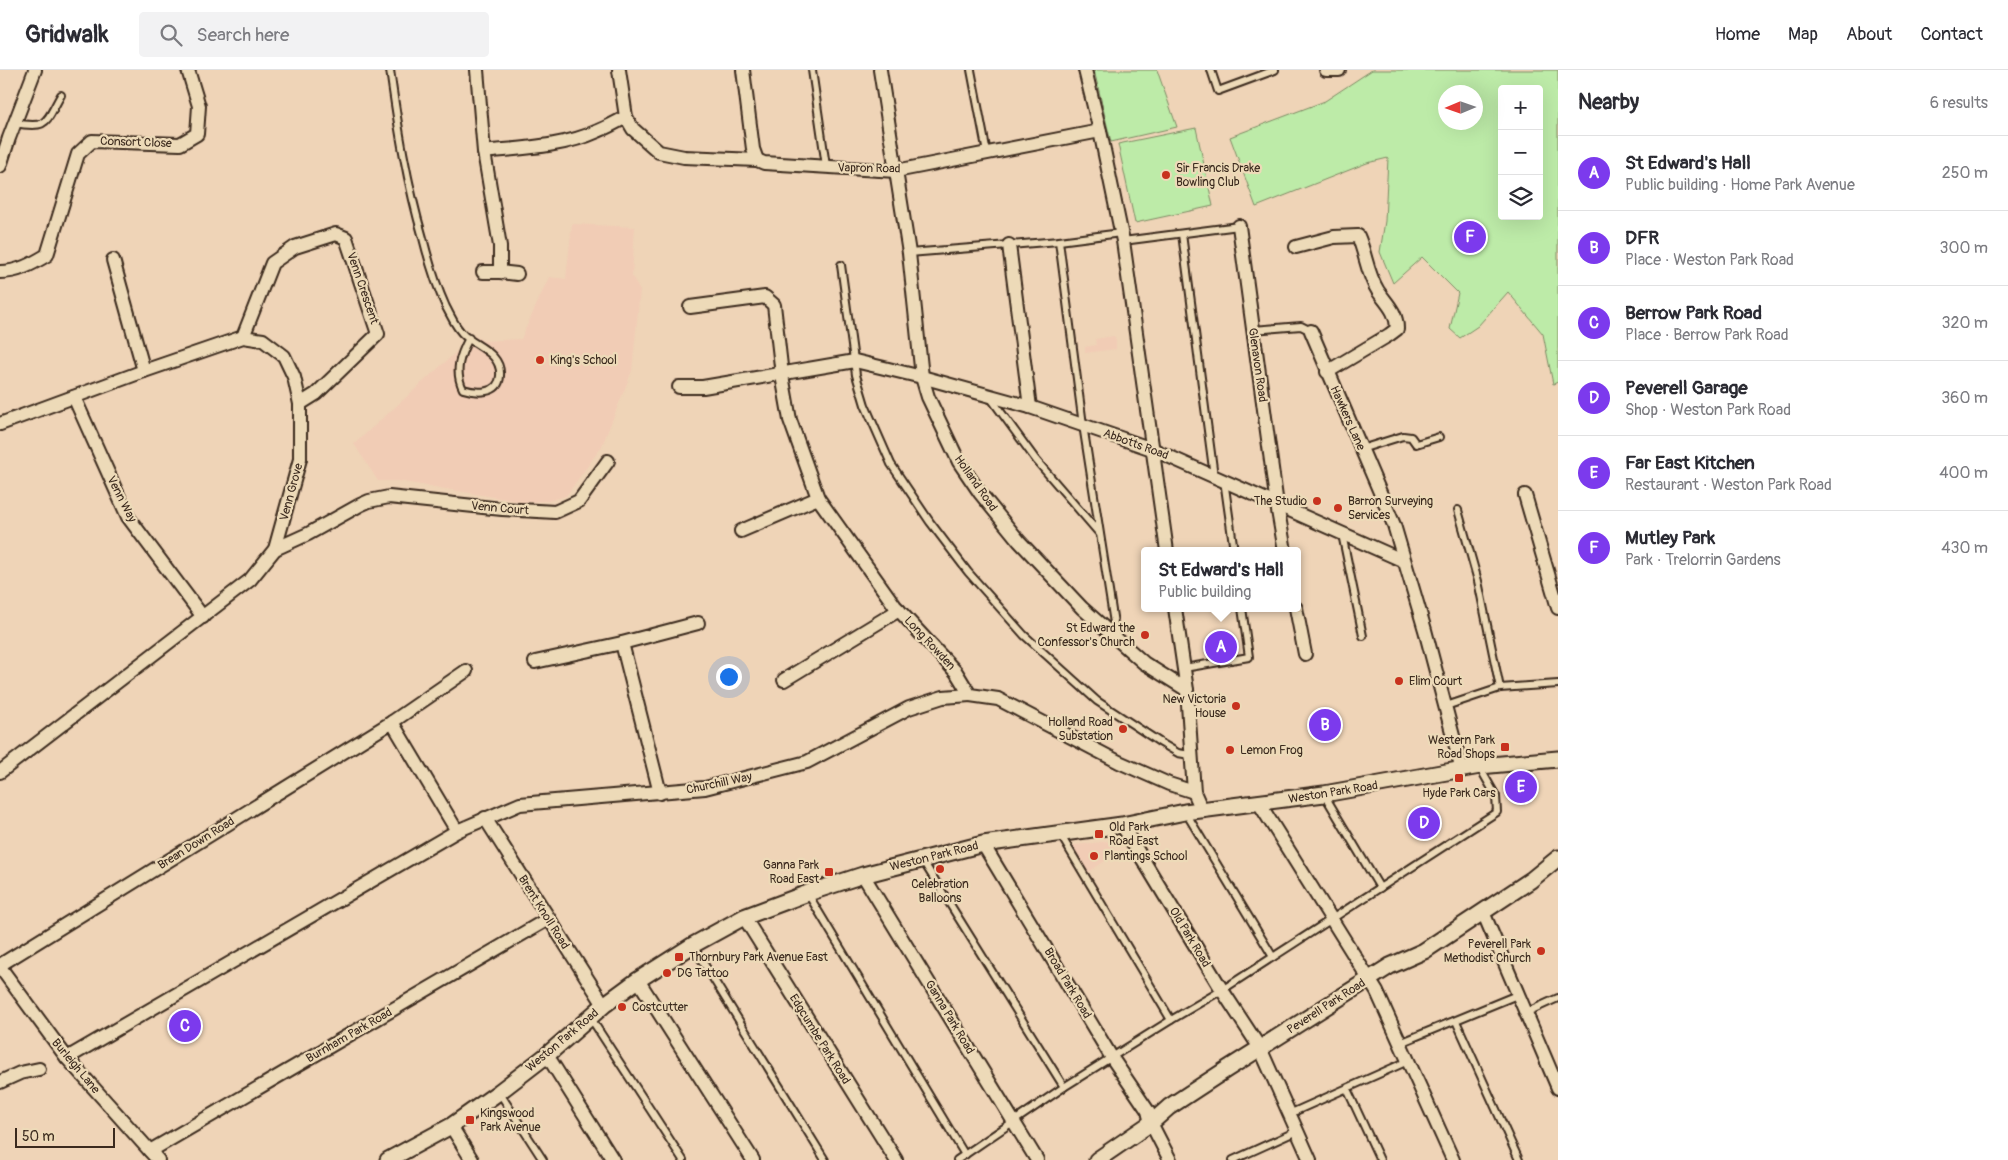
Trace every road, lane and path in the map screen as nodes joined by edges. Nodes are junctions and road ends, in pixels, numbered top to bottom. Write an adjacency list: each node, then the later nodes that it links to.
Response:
1 (35, 70): 17 (street)
2 (188, 70): 34 (street, Consort Close)
3 (390, 70): 42 (lane)
4 (477, 70): 19 (street)
5 (620, 70): 16 (street)
6 (743, 70): 21 (street)
7 (812, 70): 23 (lane)
8 (880, 70): 24 (street, Holland Road)
9 (970, 70): 20 (lane)
10 (1084, 70): 18 (street)
11 (1211, 70): 12 (lane)
12 (1274, 70)
13 (1326, 70): 14 (street)
14 (1339, 70)
15 (61, 95): 17 (lane)
16 (626, 117): 19 (street); 21 (street, Vapron Road)
17 (14, 123): 22 (street)
18 (1100, 131): 20 (street, Vapron Road); 27 (street)
19 (484, 152): 36 (street)
20 (987, 153): 24 (street, Vapron Road)
21 (757, 160): 23 (street, Vapron Road)
22 (0, 166)
23 (826, 166): 24 (street, Vapron Road)
24 (896, 170): 31 (street, Holland Road)
25 (1239, 226): 26 (lane); 39 (street, Glenavon Road)
26 (1182, 234): 27 (lane); 59 (lane)
27 (1122, 237): 28 (lane); 56 (street)
28 (1059, 241): 29 (lane); 54 (lane)
29 (1009, 245): 31 (lane); 52 (street)
30 (1296, 247): 45 (street)
31 (909, 253): 47 (street, Holland Road)
32 (113, 260): 44 (street)
33 (841, 265): 43 (lane)
34 (0, 272)
35 (483, 272): 36 (street)
36 (500, 272): 37 (street)
37 (517, 274)
38 (690, 307): 46 (street, Long Rowden)
39 (1253, 330): 40 (lane, Hawkers Lane); 62 (street, Glenavon Road)
40 (1311, 331): 45 (street, Hawkers Lane)
41 (243, 337): 44 (street); 51 (street, Venn Grove); 51 (street, Venn Crescent)
42 (469, 338): 42 (lane)
43 (856, 361): 46 (street); 47 (street, Abbotts Road); 93 (lane)
44 (144, 371): 50 (street)
45 (1327, 372): 57 (street, Hawkers Lane)
46 (782, 375): 48 (street); 61 (street, Long Rowden)
47 (922, 377): 49 (street, Abbotts Road); 80 (street, Holland Road)
48 (679, 387)
49 (989, 396): 52 (street, Abbotts Road); 66 (lane)
50 (74, 397): 53 (street); 77 (street, Venn Way)
51 (300, 404): 70 (street, Venn Grove)
52 (1030, 407): 54 (street, Abbotts Road)
53 (0, 424)
54 (1083, 425): 56 (street, Abbotts Road); 66 (lane)
55 (1438, 437): 57 (lane)
56 (1152, 449): 59 (street, Abbotts Road); 67 (street)
57 (1361, 449): 71 (street, Hawkers Lane)
58 (608, 461): 70 (street, Venn Court)
59 (1219, 478): 62 (street, Abbotts Road); 68 (lane)
60 (1525, 496): 72 (street)
61 (818, 498): 64 (street); 73 (street, Long Rowden)
62 (1277, 505): 65 (street, Abbotts Road); 69 (street, Glenavon Road)
63 (1458, 510): 88 (lane)
64 (741, 531)
65 (1342, 533): 71 (street, Abbotts Road); 79 (lane)
66 (1100, 534): 80 (lane)
67 (1166, 547)
68 (1233, 547)
69 (1284, 547)
70 (275, 549): 77 (street, Venn Grove)
71 (1404, 561): 91 (street, Hawkers Lane)
72 (1558, 608)
73 (899, 610): 86 (street); 90 (street, Long Rowden)
74 (1176, 612): 84 (street)
75 (1243, 612): 84 (lane)
76 (1297, 612): 82 (street)
77 (204, 617): 97 (street, Venn Grove)
78 (698, 623): 81 (street)
79 (1363, 636)
80 (1116, 638): 89 (street, Holland Road)
81 (622, 643): 83 (street); 99 (street)
82 (1305, 654)
83 (535, 662)
84 (1184, 668): 89 (street)
85 (466, 671): 92 (street, Brean Down Road)
86 (784, 680)
87 (1558, 684): 88 (lane)
88 (1500, 688): 91 (lane)
89 (1187, 690): 93 (street)
90 (970, 695): 98 (street); 99 (street, Churchill Way)
91 (1446, 706): 96 (street, Hawkers Lane)
92 (392, 722): 106 (street); 120 (street, Brean Down Road)
93 (1190, 755): 98 (street)
94 (1558, 759): 95 (street, Weston Park Road)
95 (1480, 766): 96 (street, Weston Park Road); 112 (lane)
96 (1462, 770): 100 (street, Weston Park Road)
97 (0, 772)
98 (1194, 792): 102 (street)
99 (660, 794): 104 (street, Churchill Way)
100 (1324, 794): 101 (street, Weston Park Road); 112 (lane)
101 (1259, 803): 102 (street, Weston Park Road); 117 (street)
102 (1202, 810): 103 (street, Weston Park Road)
103 (1185, 812): 105 (street, Weston Park Road); 119 (lane)
104 (485, 818): 106 (street, Churchill Way); 116 (street, Brent Knoll Road)
105 (1122, 825): 107 (street, Weston Park Road); 123 (street, Old Park Road)
106 (458, 831): 134 (street, Churchill Way)
107 (1060, 833): 108 (street, Weston Park Road); 129 (lane)
108 (984, 844): 110 (street, Weston Park Road); 135 (street, Broad Park Road)
109 (1558, 858): 114 (street, Peverell Park Road)
110 (922, 860): 111 (street, Weston Park Road); 139 (lane)
111 (863, 875): 113 (street, Weston Park Road); 144 (street, Ganna Park Road)
112 (1380, 888): 117 (lane)
113 (808, 893): 115 (street, Weston Park Road); 148 (lane)
114 (1482, 912): 121 (street, Peverell Park Road); 124 (street)
115 (744, 917): 118 (street, Weston Park Road); 158 (street, Edgcumbe Park Road)
116 (548, 919): 126 (street, Brent Knoll Road); 149 (street, Burnham Park Road)
117 (1331, 920): 119 (lane); 121 (street)
118 (693, 945): 122 (street, Weston Park Road); 157 (lane)
119 (1273, 957): 123 (lane)
120 (0, 966): 134 (street, Burleigh Lane)
121 (1369, 979): 131 (street); 132 (street, Peverell Park Road)
122 (638, 980): 126 (street, Weston Park Road); 156 (street)
123 (1222, 990): 129 (lane); 132 (street, Old Park Road)
124 (1517, 995): 127 (street); 130 (lane)
125 (1558, 998): 127 (lane)
126 (604, 1005): 128 (street, Weston Park Road)
127 (1524, 1013): 140 (street)
128 (590, 1017): 133 (street, Weston Park Road); 155 (lane)
129 (1171, 1020): 135 (lane)
130 (1456, 1021): 131 (lane); 166 (lane)
131 (1400, 1043): 136 (street)
132 (1260, 1048): 143 (street, Old Park Road); 145 (street, Peverell Park Road)
133 (547, 1055): 142 (street, Weston Park Road); 154 (street)
134 (67, 1058): 149 (street, Burleigh Lane)
135 (1112, 1058): 139 (lane); 145 (street, Broad Park Road)
136 (1408, 1061): 141 (lane); 165 (street)
137 (39, 1069): 138 (street)
138 (0, 1082)
139 (1064, 1087): 144 (lane)
140 (1558, 1088)
141 (1347, 1089): 143 (lane); 164 (lane)
142 (499, 1092): 146 (street, Weston Park Road); 153 (lane)
143 (1289, 1114): 147 (street, Old Park Road)
144 (1014, 1122): 148 (lane); 160 (street, Ganna Park Road)
145 (1151, 1123): 161 (street, Peverell Park Road); 162 (street, Broad Park Road)
146 (451, 1126): 150 (street, Weston Park Road); 152 (street)
147 (1296, 1131): 151 (lane); 163 (street, Old Park Road)
148 (965, 1155): 159 (lane)
149 (154, 1156)
150 (395, 1158)
151 (1236, 1159)
152 (472, 1160)
153 (542, 1160)
154 (613, 1160)
155 (683, 1160)
156 (753, 1160)
157 (825, 1160)
158 (896, 1160)
159 (957, 1160)
160 (1037, 1160)
161 (1097, 1160)
162 (1170, 1160)
163 (1310, 1160)
164 (1380, 1160)
165 (1453, 1160)
166 (1519, 1160)

